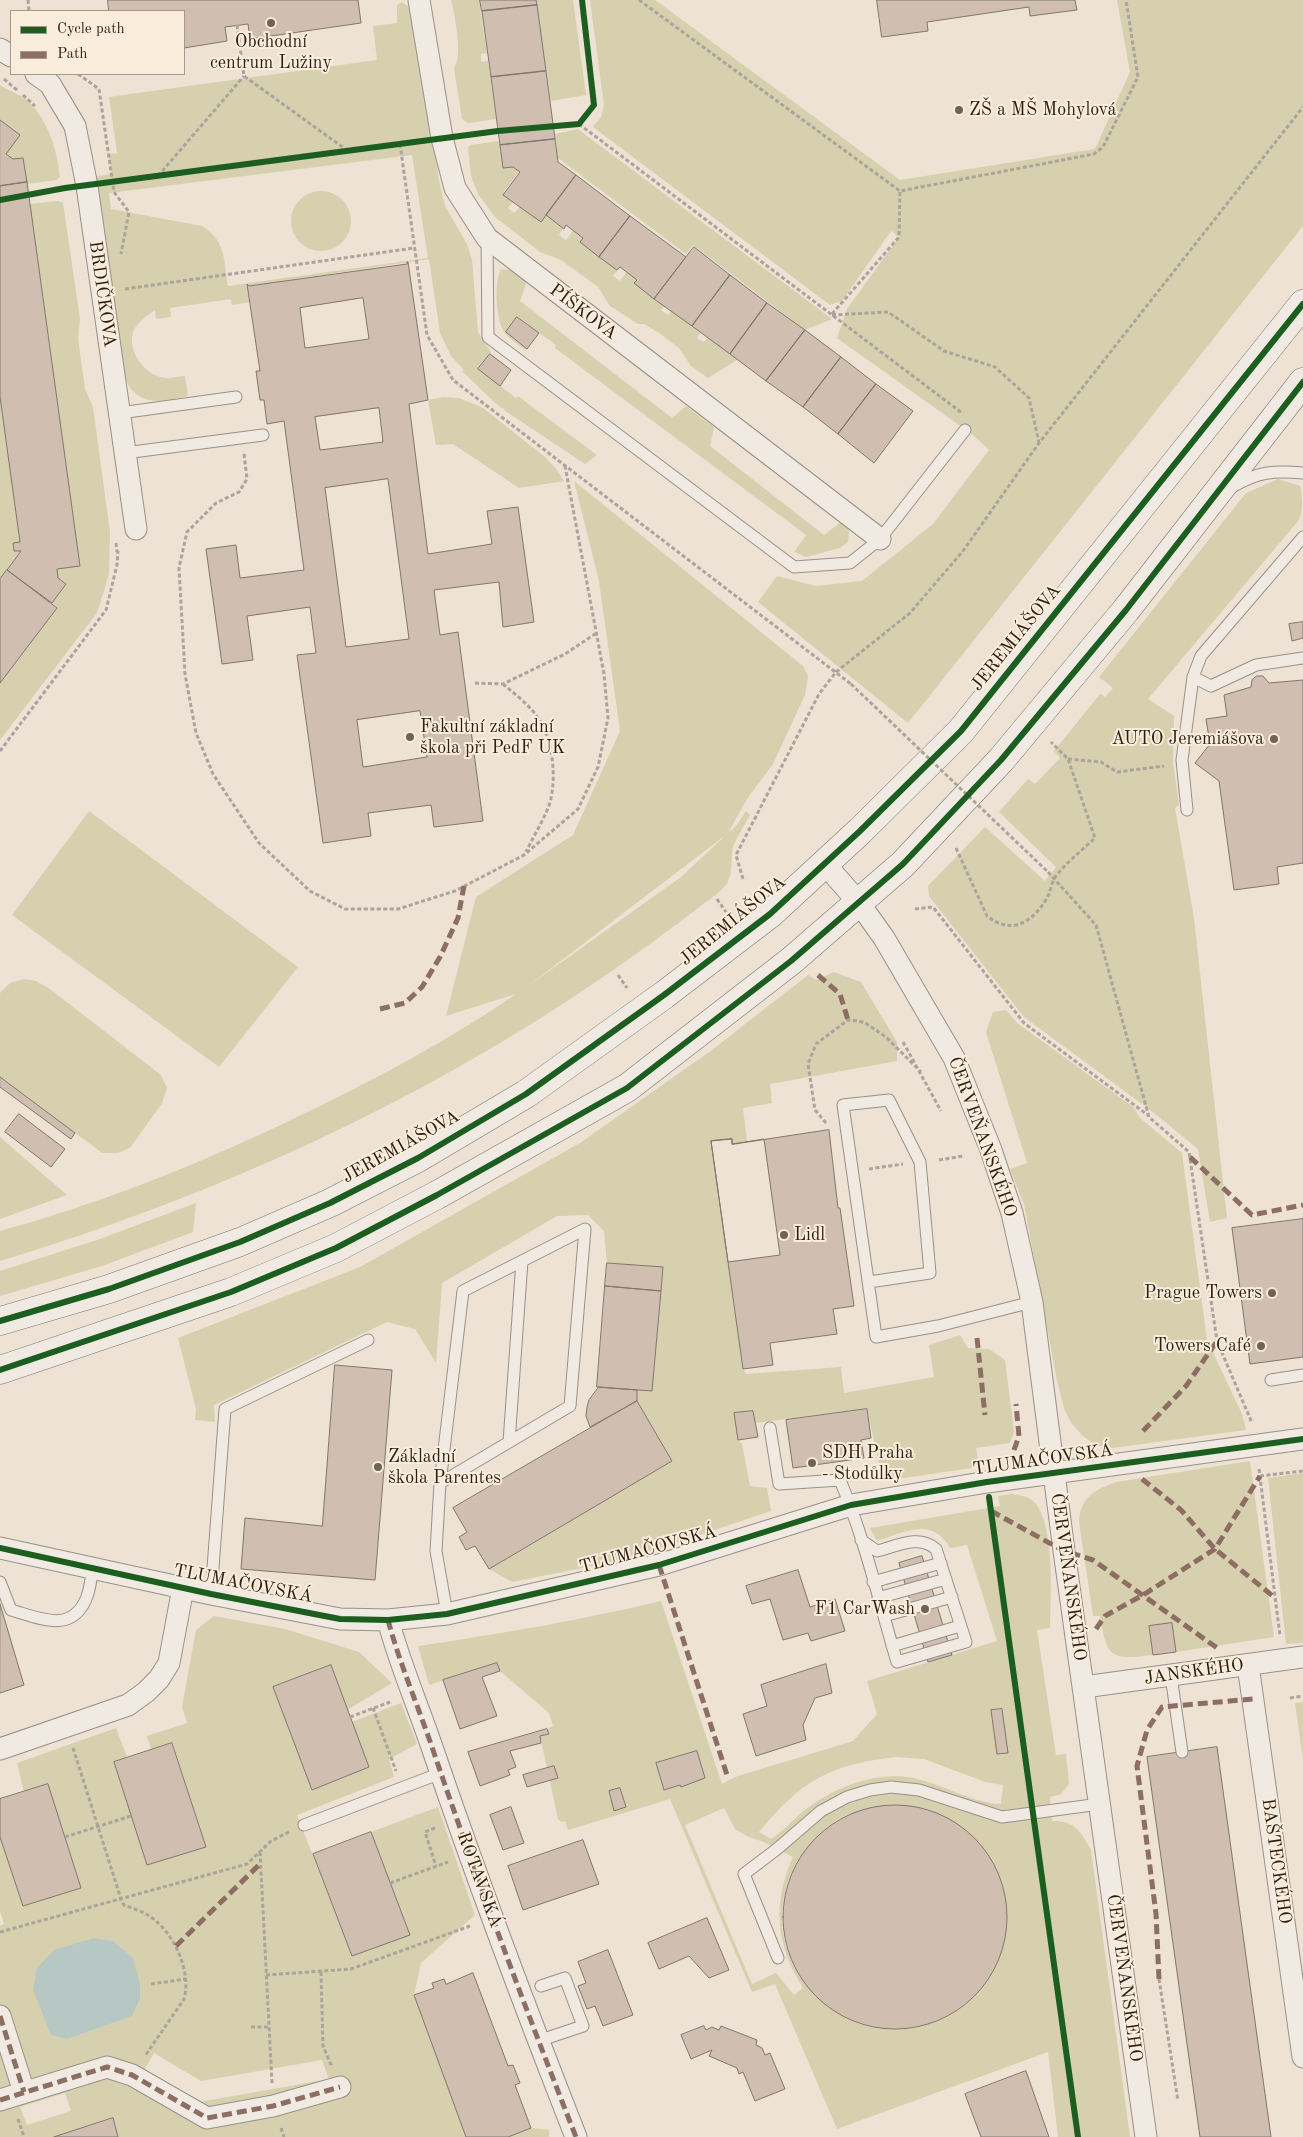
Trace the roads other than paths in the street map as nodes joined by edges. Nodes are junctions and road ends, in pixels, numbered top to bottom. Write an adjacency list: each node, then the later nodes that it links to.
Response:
1 (419, 0): 3 (street, PÍŠKOVA)
2 (37, 75): 7 (street, BRDIČKOVA)
3 (487, 238): 15 (street, PÍŠKOVA); 15 (lane)
4 (1303, 304): 19 (main road, JEREMIÁŠOVA)
5 (1303, 382): 12 (main road)
6 (236, 397): 7 (lane)
7 (120, 413): 10 (street, BRDIČKOVA)
8 (965, 430): 15 (lane)
9 (262, 435): 10 (lane)
10 (125, 453): 13 (street, BRDIČKOVA)
11 (1303, 473): 12 (lane)
12 (1213, 498): 20 (main road)
13 (136, 529)
14 (1303, 537): 17 (lane)
15 (880, 539)
16 (1303, 658): 17 (lane)
17 (1193, 678): 18 (lane)
18 (1187, 810)
19 (825, 864): 20 (street); 24 (main road, JEREMIÁŠOVA)
20 (859, 903): 23 (street, ČERVEŇANSKÉHO); 26 (main road)
21 (522, 1261): 31 (lane); 31 (lane); 33 (lane)
22 (869, 1282): 22 (lane); 23 (lane)
23 (1032, 1302): 32 (street, ČERVEŇANSKÉHO)
24 (0, 1321)
25 (368, 1340): 43 (lane)
26 (0, 1370)
27 (1303, 1375): 28 (lane)
28 (1271, 1380)
29 (770, 1428): 34 (lane)
30 (1303, 1438): 32 (street, TLUMAČOVSKÁ)
31 (509, 1442): 33 (lane)
32 (1054, 1474): 34 (street, TLUMAČOVSKÁ); 54 (street, ČERVEŇANSKÉHO)
33 (440, 1483): 46 (lane)
34 (851, 1505): 35 (lane); 46 (street, TLUMAČOVSKÁ)
35 (861, 1540): 37 (lane); 41 (lane)
36 (0, 1548): 38 (street, TLUMAČOVSKÁ)
37 (940, 1563): 39 (lane); 41 (lane)
38 (93, 1568): 40 (lane); 42 (street, TLUMAČOVSKÁ)
39 (946, 1580): 44 (lane); 45 (lane)
40 (0, 1582)
41 (873, 1582): 44 (lane)
42 (183, 1588): 43 (street, TLUMAČOVSKÁ); 55 (street)
43 (211, 1594): 48 (street, TLUMAČOVSKÁ)
44 (878, 1598): 47 (lane)
45 (952, 1598): 47 (lane); 49 (lane)
46 (447, 1614): 48 (street, TLUMAČOVSKÁ)
47 (884, 1616): 50 (lane)
48 (388, 1620): 57 (street, ROTAVSKÁ)
49 (960, 1626): 50 (lane); 50 (lane)
50 (892, 1646)
51 (1303, 1657): 52 (street, JANSKÉHO)
52 (1248, 1665): 53 (street, JANSKÉHO); 64 (street, BAŠTECKÉHO)
53 (1171, 1676): 54 (street, JANSKÉHO); 56 (lane)
54 (1084, 1688): 58 (street, ČERVEŇANSKÉHO)
55 (0, 1749)
56 (1182, 1752)
57 (441, 1773): 59 (lane); 63 (street, ROTAVSKÁ)
58 (1100, 1804): 60 (lane); 69 (street, ČERVEŇANSKÉHO)
59 (304, 1825)
60 (778, 1958)
61 (541, 1986): 63 (lane)
62 (0, 2016): 66 (street)
63 (538, 2041): 68 (street, ROTAVSKÁ)
64 (1303, 2056)
65 (340, 2087): 66 (street)
66 (24, 2092): 67 (street)
67 (0, 2100)
68 (576, 2137)
69 (1146, 2137)

